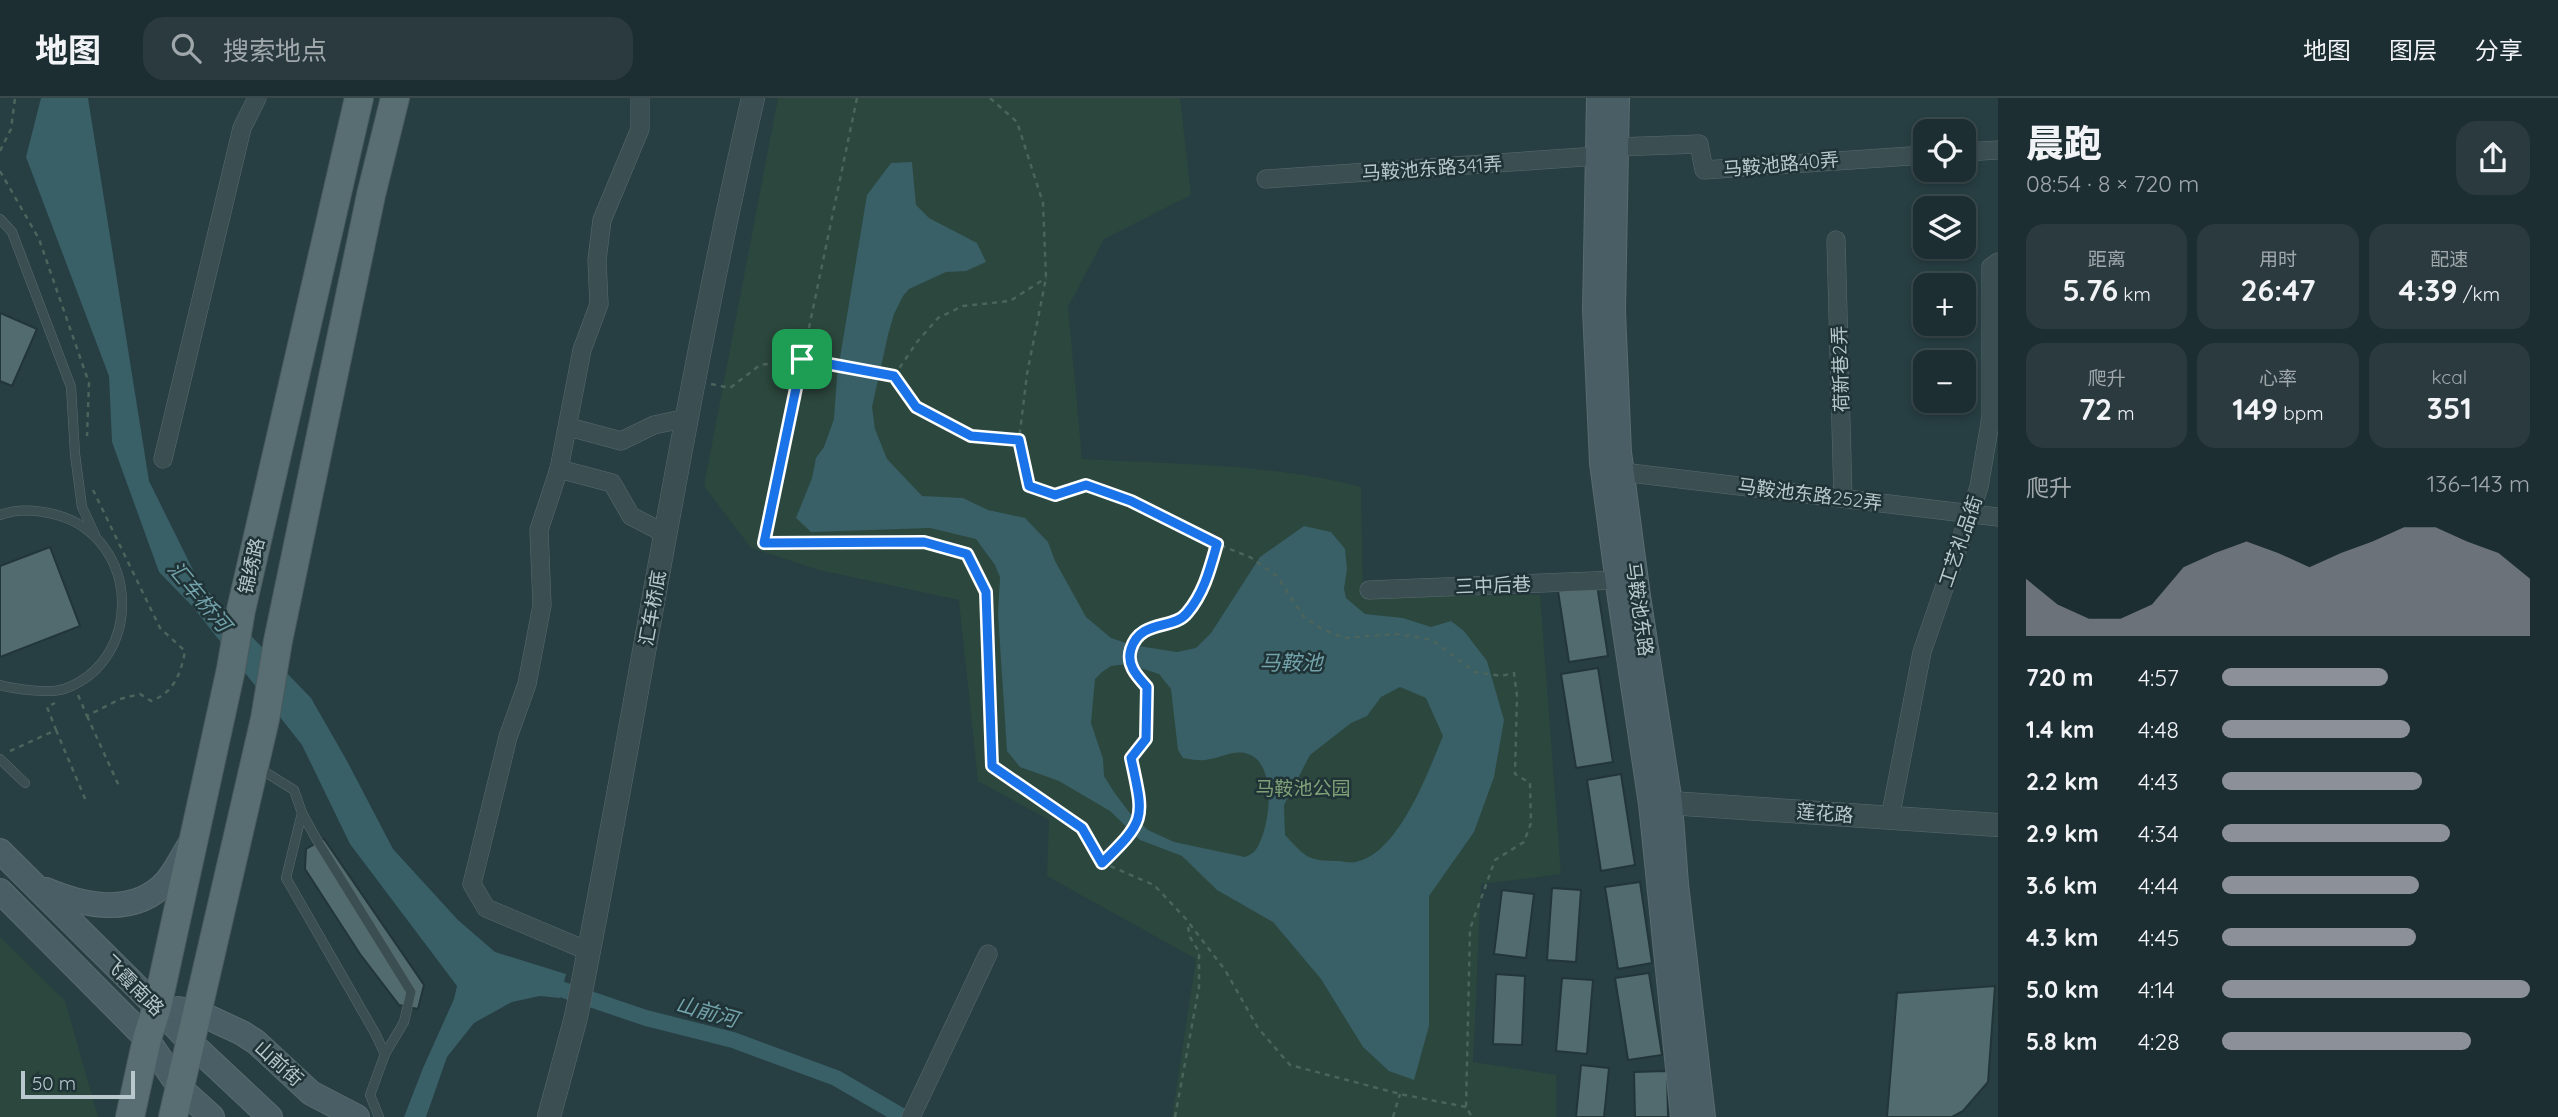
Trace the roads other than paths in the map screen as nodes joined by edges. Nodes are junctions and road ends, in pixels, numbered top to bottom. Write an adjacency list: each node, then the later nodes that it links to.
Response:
1 (257, 98): 19 (street)
2 (358, 98): 38 (main road, 锦绣路)
3 (395, 98): 32 (main road)
4 (640, 98): 18 (street)
5 (753, 98): 17 (street, 汇车桥底)
6 (1599, 98): 9 (main road, 马鞍池东路)
7 (1617, 98): 9 (main road, 马鞍池东路)
8 (1998, 150): 10 (street)
9 (1607, 151): 11 (street, 马鞍池路40弄); 12 (street, 马鞍池东路341弄); 21 (main road, 马鞍池东路); 28 (main road, 马鞍池东路)
10 (1976, 151)
11 (1913, 156)
12 (1266, 179)
13 (0, 219): 27 (lane)
14 (1836, 240): 22 (street, 荷新巷2弄)
15 (1998, 262): 16 (street, 工艺礼品街)
16 (1994, 339): 23 (street, 工艺礼品街)
17 (687, 418): 18 (street); 26 (street, 汇车桥底)
18 (569, 427): 20 (street)
19 (163, 459)
20 (559, 469): 26 (street); 43 (street)
21 (1622, 472): 22 (street, 马鞍池东路252弄); 34 (main road, 马鞍池东路)
22 (1843, 498): 23 (street, 马鞍池东路252弄)
23 (1970, 512): 25 (street, 马鞍池东路252弄); 36 (street, 工艺礼品街)
24 (0, 515): 27 (lane)
25 (1998, 517)
26 (666, 534): 43 (street, 汇车桥底)
27 (95, 536): 30 (lane)
28 (1617, 580): 29 (street, 三中后巷); 34 (main road, 马鞍池东路)
29 (1369, 590)
30 (0, 685)
31 (0, 759): 33 (lane)
32 (254, 766): 35 (lane); 45 (main road)
33 (25, 783)
34 (1661, 803): 36 (street, 莲花路); 58 (main road, 马鞍池东路); 59 (main road, 马鞍池东路)
35 (302, 813): 48 (lane); 48 (lane)
36 (1890, 818): 37 (street, 莲花路)
37 (1998, 825)
38 (194, 838): 40 (main road); 44 (main road, 锦绣路)
39 (0, 851): 40 (main road, 飞霞南路)
40 (35, 886): 44 (main road, 飞霞南路)
41 (0, 891): 46 (main road, 飞霞南路)
42 (988, 954): 50 (street)
43 (587, 958): 57 (street, 汇车桥底)
44 (158, 1007): 45 (main road, 山前街); 46 (main road, 锦绣路); 47 (main road, 飞霞南路)
45 (197, 1012): 47 (main road); 55 (main road, 山前街)
46 (147, 1039): 49 (main road, 飞霞南路); 51 (main road, 锦绣路)
47 (190, 1042): 49 (main road); 54 (main road, 飞霞南路)
48 (385, 1054): 56 (lane)
49 (180, 1088): 52 (main road); 53 (main road, 飞霞南路)
50 (915, 1110)
51 (130, 1117)
52 (173, 1117)
53 (212, 1117)
54 (270, 1117)
55 (357, 1117)
56 (379, 1117)
57 (549, 1117)
58 (1682, 1117)
59 (1703, 1117)

